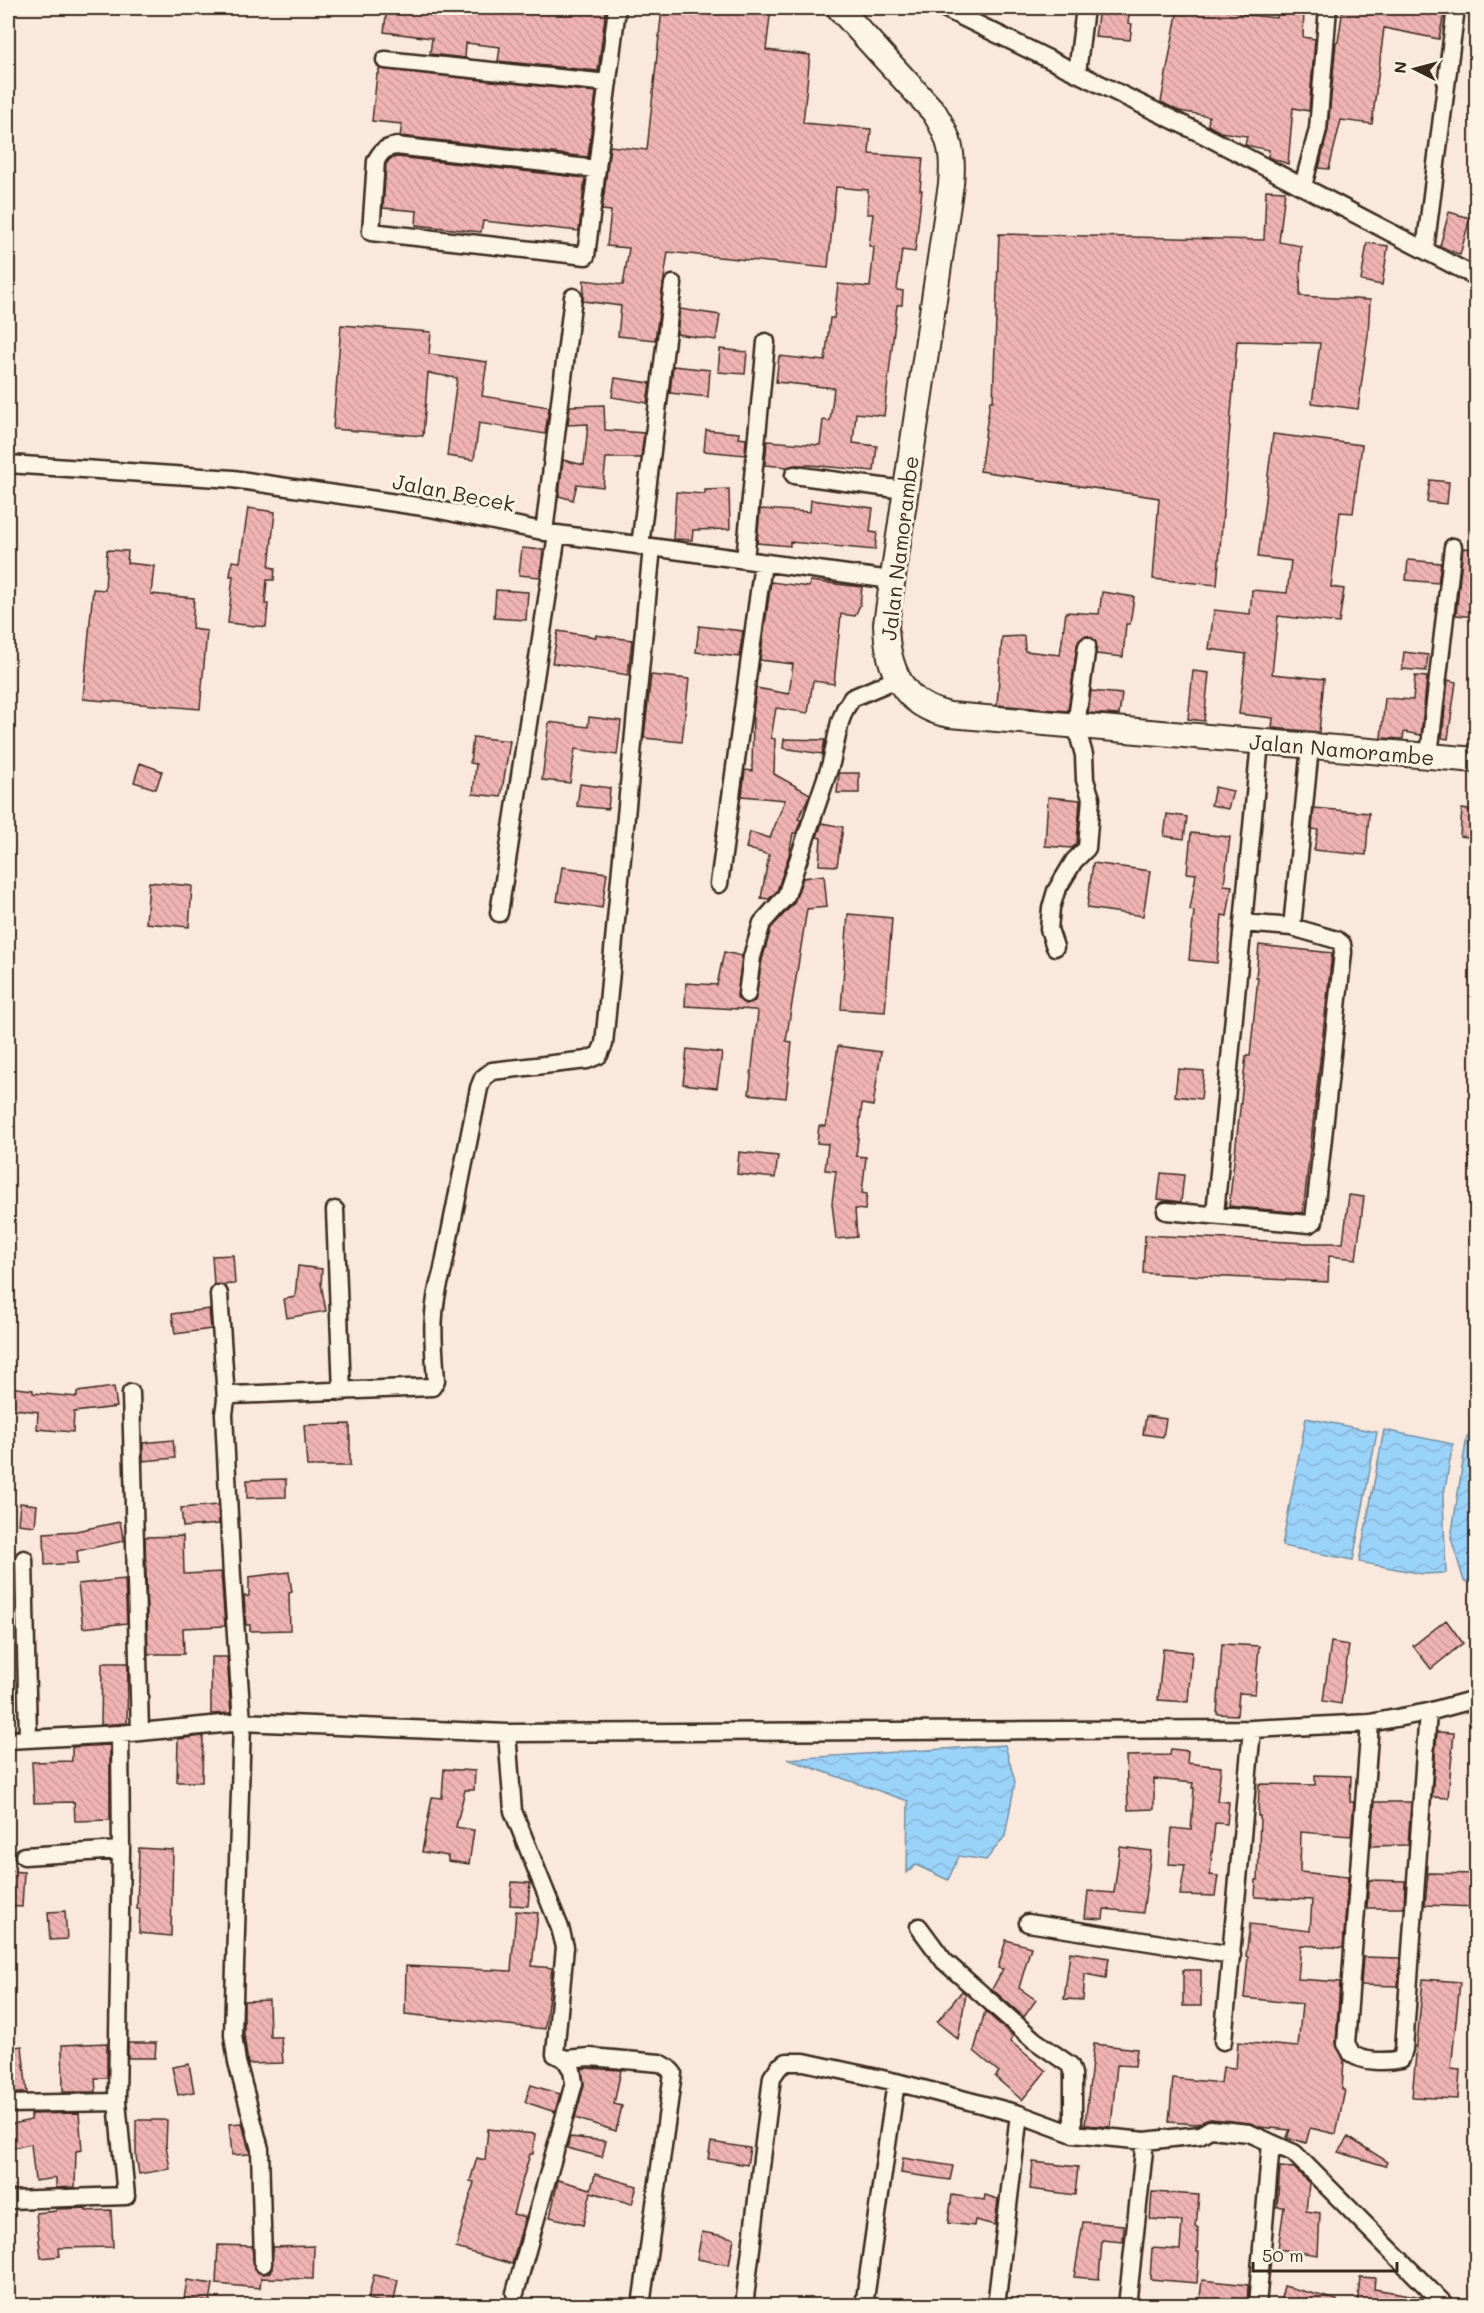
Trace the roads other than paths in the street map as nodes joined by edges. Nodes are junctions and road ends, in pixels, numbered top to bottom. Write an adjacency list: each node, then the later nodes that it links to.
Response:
1 (617, 8): 9 (street)
2 (839, 8): 19 (main road, Jalan Namorambe)
3 (944, 8): 8 (street)
4 (1085, 8): 8 (street)
5 (1328, 8): 11 (street)
6 (1456, 8): 12 (street)
7 (385, 60): 9 (street)
8 (1077, 73): 11 (street)
9 (608, 83): 10 (street)
10 (597, 169): 10 (street)
11 (1303, 186): 12 (street)
12 (1425, 250): 13 (street)
13 (1476, 277)
14 (673, 284): 21 (street)
15 (573, 297): 20 (street)
16 (766, 342): 23 (street)
17 (8, 464): 20 (street, Jalan Becek)
18 (794, 476): 19 (street)
19 (904, 490): 25 (main road, Jalan Namorambe)
20 (550, 533): 21 (street, Jalan Becek); 34 (street)
21 (646, 547): 23 (street, Jalan Becek); 43 (street)
22 (1453, 547): 31 (street)
23 (745, 560): 24 (street, Jalan Becek)
24 (763, 563): 25 (street, Jalan Becek); 33 (street)
25 (891, 580): 27 (main road, Jalan Namorambe)
26 (1087, 646): 28 (street)
27 (897, 679): 28 (main road, Jalan Namorambe); 38 (street)
28 (1076, 726): 29 (main road, Jalan Namorambe); 37 (street)
29 (1260, 742): 30 (main road, Jalan Namorambe); 35 (street)
30 (1310, 747): 31 (main road, Jalan Namorambe); 36 (street)
31 (1429, 756): 32 (main road, Jalan Namorambe)
32 (1476, 760)
33 (719, 884)
34 (499, 913)
35 (1243, 922): 36 (street); 41 (street)
36 (1292, 927): 41 (street)
37 (1055, 947)
38 (747, 994)
39 (334, 1210): 43 (street)
40 (1166, 1211): 41 (street)
41 (1215, 1214)
42 (219, 1294): 45 (street)
43 (342, 1392): 45 (street)
44 (131, 1393): 52 (street)
45 (226, 1400): 49 (street)
46 (24, 1559): 55 (street)
47 (1476, 1699): 48 (street)
48 (1428, 1712): 50 (street); 50 (street)
49 (242, 1722): 52 (street); 53 (street); 72 (street)
50 (1370, 1723): 51 (street)
51 (1252, 1729): 53 (street); 61 (street)
52 (140, 1732): 54 (street)
53 (507, 1733): 63 (street)
54 (120, 1734): 55 (street); 57 (street)
55 (28, 1738): 56 (street)
56 (8, 1740)
57 (121, 1850): 58 (street); 65 (street)
58 (24, 1856)
59 (1028, 1923): 61 (street)
60 (919, 1927): 68 (street)
61 (1232, 1955): 62 (street)
62 (1223, 2041)
63 (565, 2059): 73 (street); 74 (street)
64 (896, 2082): 67 (street); 75 (street); 76 (street)
65 (117, 2102): 66 (street); 71 (street)
66 (8, 2104)
67 (1019, 2114): 68 (street); 77 (street)
68 (1073, 2134): 69 (street)
69 (1145, 2141): 70 (street); 78 (street)
70 (1271, 2143): 79 (street); 80 (street)
71 (8, 2200)
72 (263, 2264)
73 (515, 2293)
74 (641, 2306)
75 (744, 2306)
76 (864, 2306)
77 (996, 2306)
78 (1127, 2306)
79 (1257, 2306)
80 (1446, 2306)

